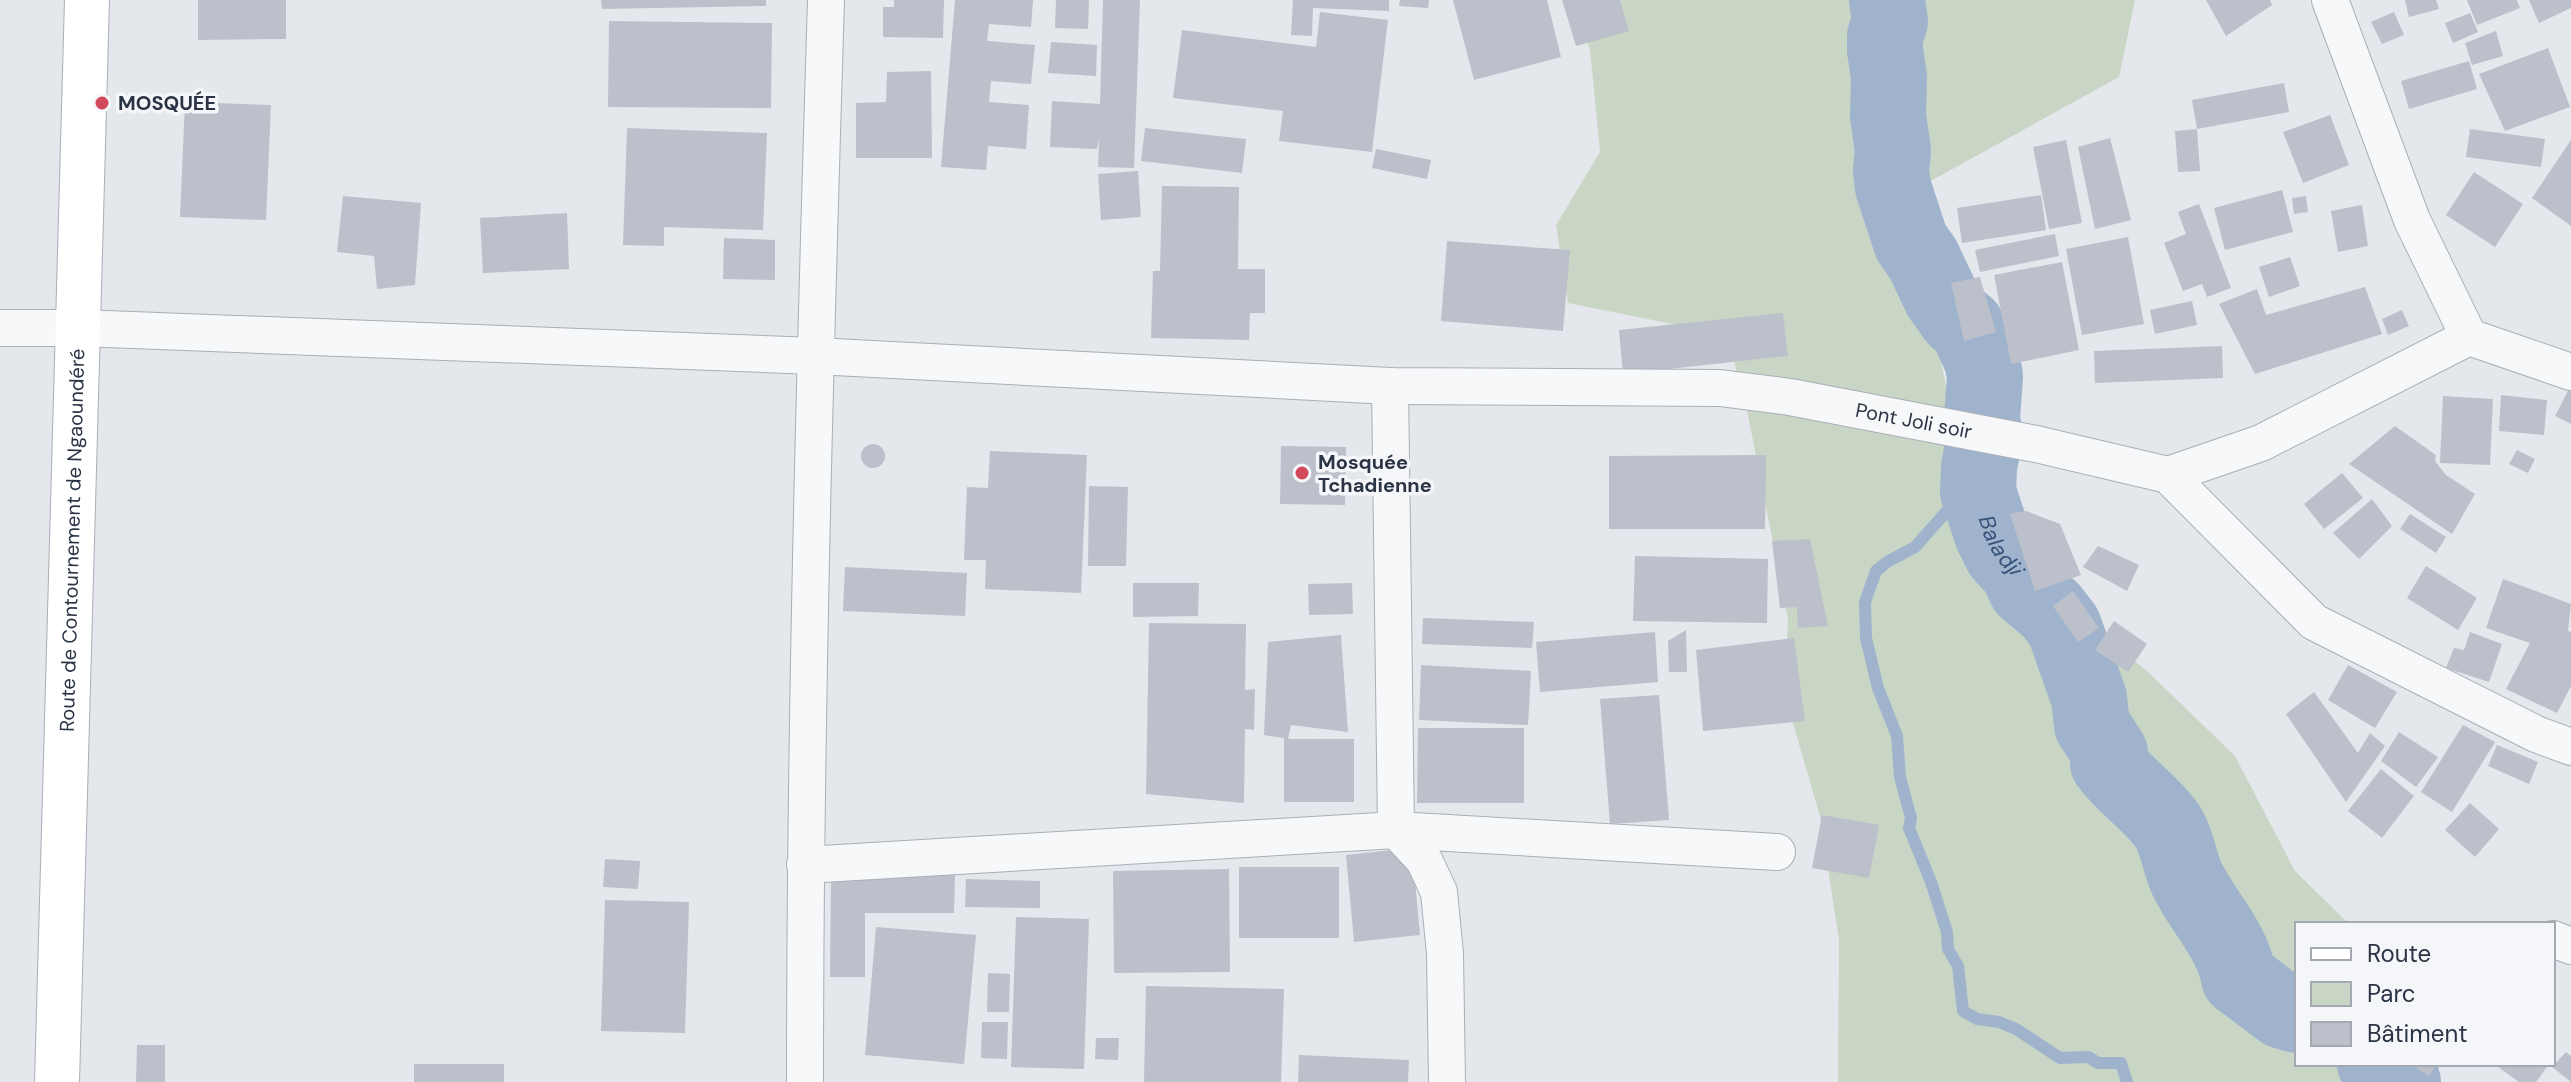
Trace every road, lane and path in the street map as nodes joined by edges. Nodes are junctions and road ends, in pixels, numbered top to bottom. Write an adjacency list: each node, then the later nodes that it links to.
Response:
1 (87, 0): 5 (street, Route de Contournement de Ngaoundéré)
2 (826, 0): 7 (street)
3 (2330, 0): 6 (street)
4 (0, 328): 5 (street, Pont Joli soir)
5 (80, 328): 7 (street, Pont Joli soir); 15 (street, Route de Contournement de Ngaoundéré)
6 (2469, 337): 8 (street); 10 (street)
7 (815, 356): 9 (street, Pont Joli soir); 14 (street)
8 (2571, 372)
9 (1390, 386): 10 (street, Pont Joli soir); 12 (street)
10 (2168, 475): 11 (street)
11 (2571, 747)
12 (1396, 830): 13 (street); 14 (street); 17 (street)
13 (1777, 852)
14 (805, 865): 16 (street)
15 (57, 1082)
16 (805, 1082)
17 (1447, 1082)

